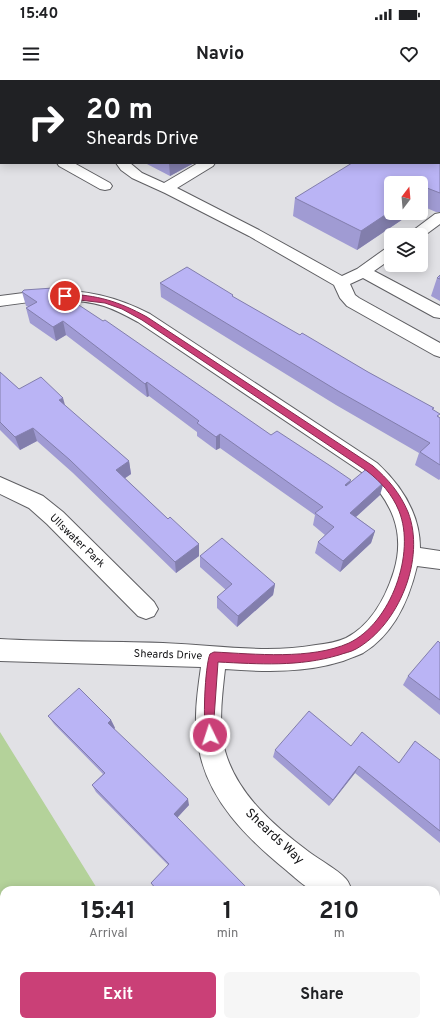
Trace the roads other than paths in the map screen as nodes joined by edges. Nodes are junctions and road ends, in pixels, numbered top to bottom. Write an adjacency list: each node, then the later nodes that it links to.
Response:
1 (66, 164): 4 (street)
2 (124, 164): 5 (street)
3 (206, 164): 5 (street)
4 (104, 186)
5 (170, 190): 10 (street)
6 (440, 217): 7 (street)
7 (425, 228)
8 (384, 257): 9 (street)
9 (363, 272): 10 (street); 12 (street)
10 (341, 282): 13 (street)
11 (0, 301): 15 (street, Sheards Drive)
12 (440, 312)
13 (440, 352)
14 (0, 486): 17 (street, Ullswater Park)
15 (409, 556): 16 (street); 19 (street, Sheards Drive)
16 (440, 560)
17 (146, 609)
18 (0, 650): 19 (street, Sheards Drive)
19 (214, 657): 20 (street, Sheards Way)
20 (332, 886)

